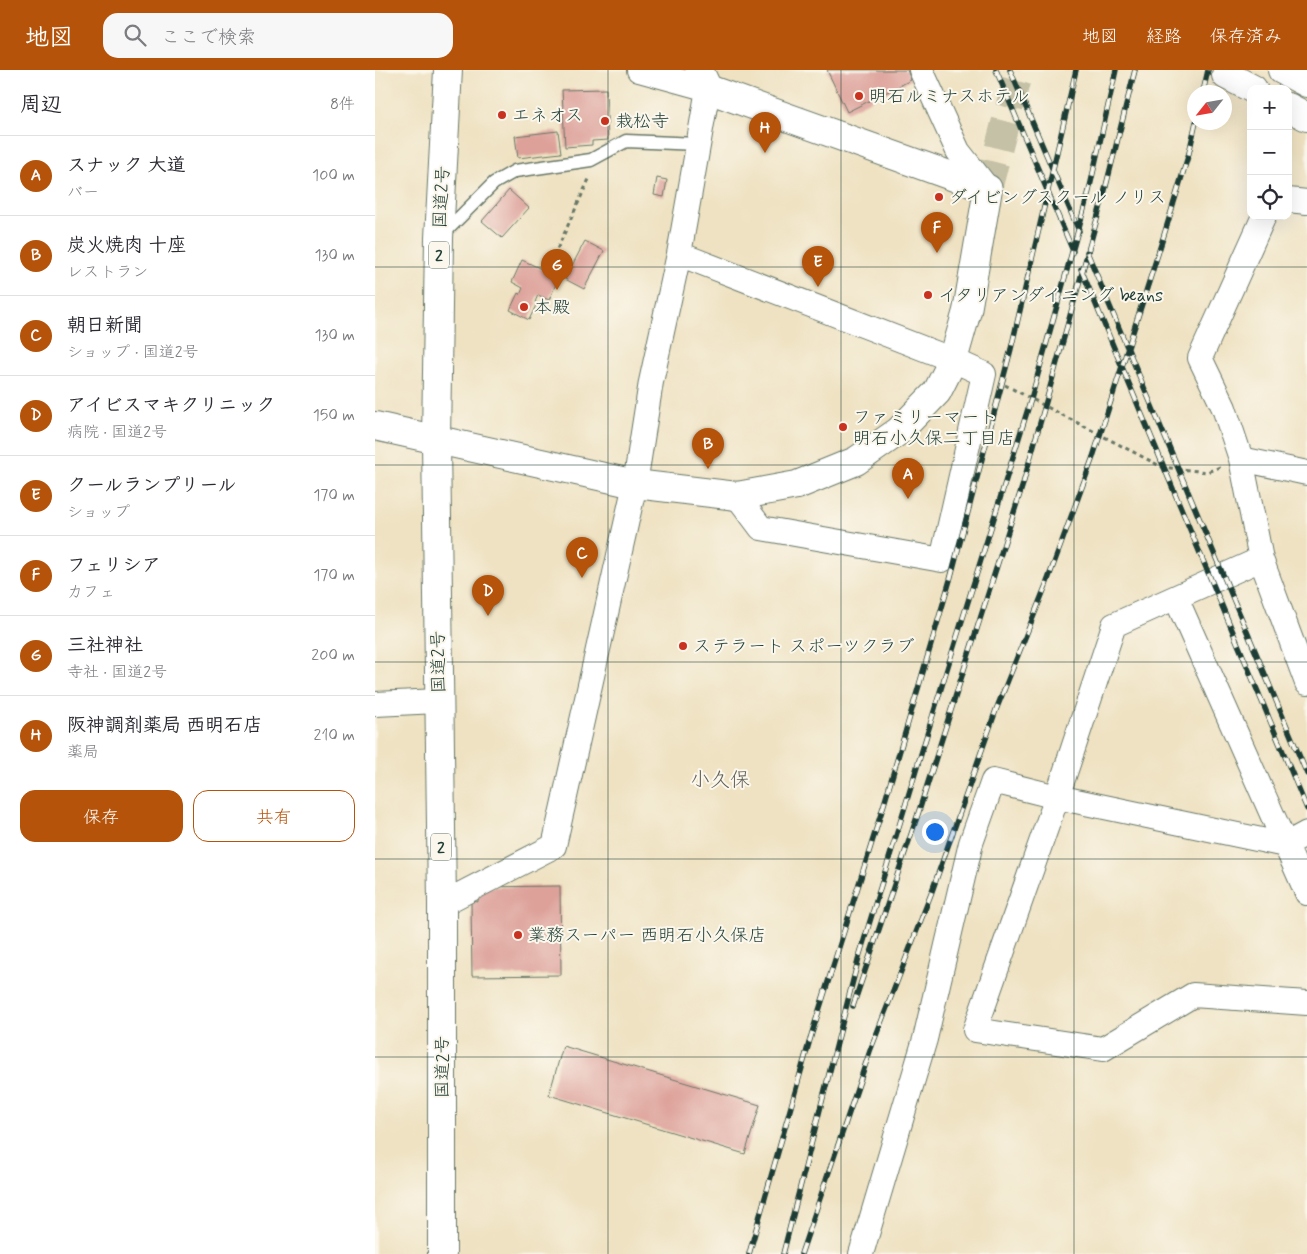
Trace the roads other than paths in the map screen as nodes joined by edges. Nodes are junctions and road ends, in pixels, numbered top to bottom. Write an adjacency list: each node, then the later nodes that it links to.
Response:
1 (448, 70): 16 (main road, 国道2号 / 2)
2 (639, 70): 6 (street)
3 (921, 70): 12 (street)
4 (1282, 70): 7 (main road)
5 (1226, 75): 8 (main road)
6 (703, 79): 11 (street); 12 (main road)
7 (1307, 83)
8 (1247, 86)
9 (1292, 109): 10 (main road)
10 (1307, 117)
11 (698, 144): 16 (lane); 17 (street)
12 (989, 189): 18 (main road)
13 (1292, 200): 14 (street)
14 (1307, 202)
15 (1262, 220): 21 (street)
16 (439, 238): 20 (main road, 国道2号 / 2)
17 (679, 254): 18 (street); 23 (street)
18 (953, 360): 24 (main road); 24 (street)
19 (375, 426): 20 (main road)
20 (435, 441): 23 (main road); 28 (main road, 国道2号 / 2)
21 (1241, 459): 22 (street); 25 (street)
22 (1307, 473)
23 (635, 484): 24 (main road); 34 (street)
24 (737, 496)
25 (1261, 559): 26 (street); 27 (street)
26 (1176, 598): 30 (street); 32 (street)
27 (1307, 683)
28 (438, 701): 29 (street); 34 (main road, 国道2号 / 2)
29 (375, 704)
30 (1057, 797): 32 (street); 35 (street); 37 (street)
31 (1307, 833): 32 (street)
32 (1285, 845): 33 (street)
33 (1307, 893)
34 (441, 904): 36 (main road, 国道2号 / 2)
35 (1307, 1003)
36 (442, 1254)
37 (861, 1254)

